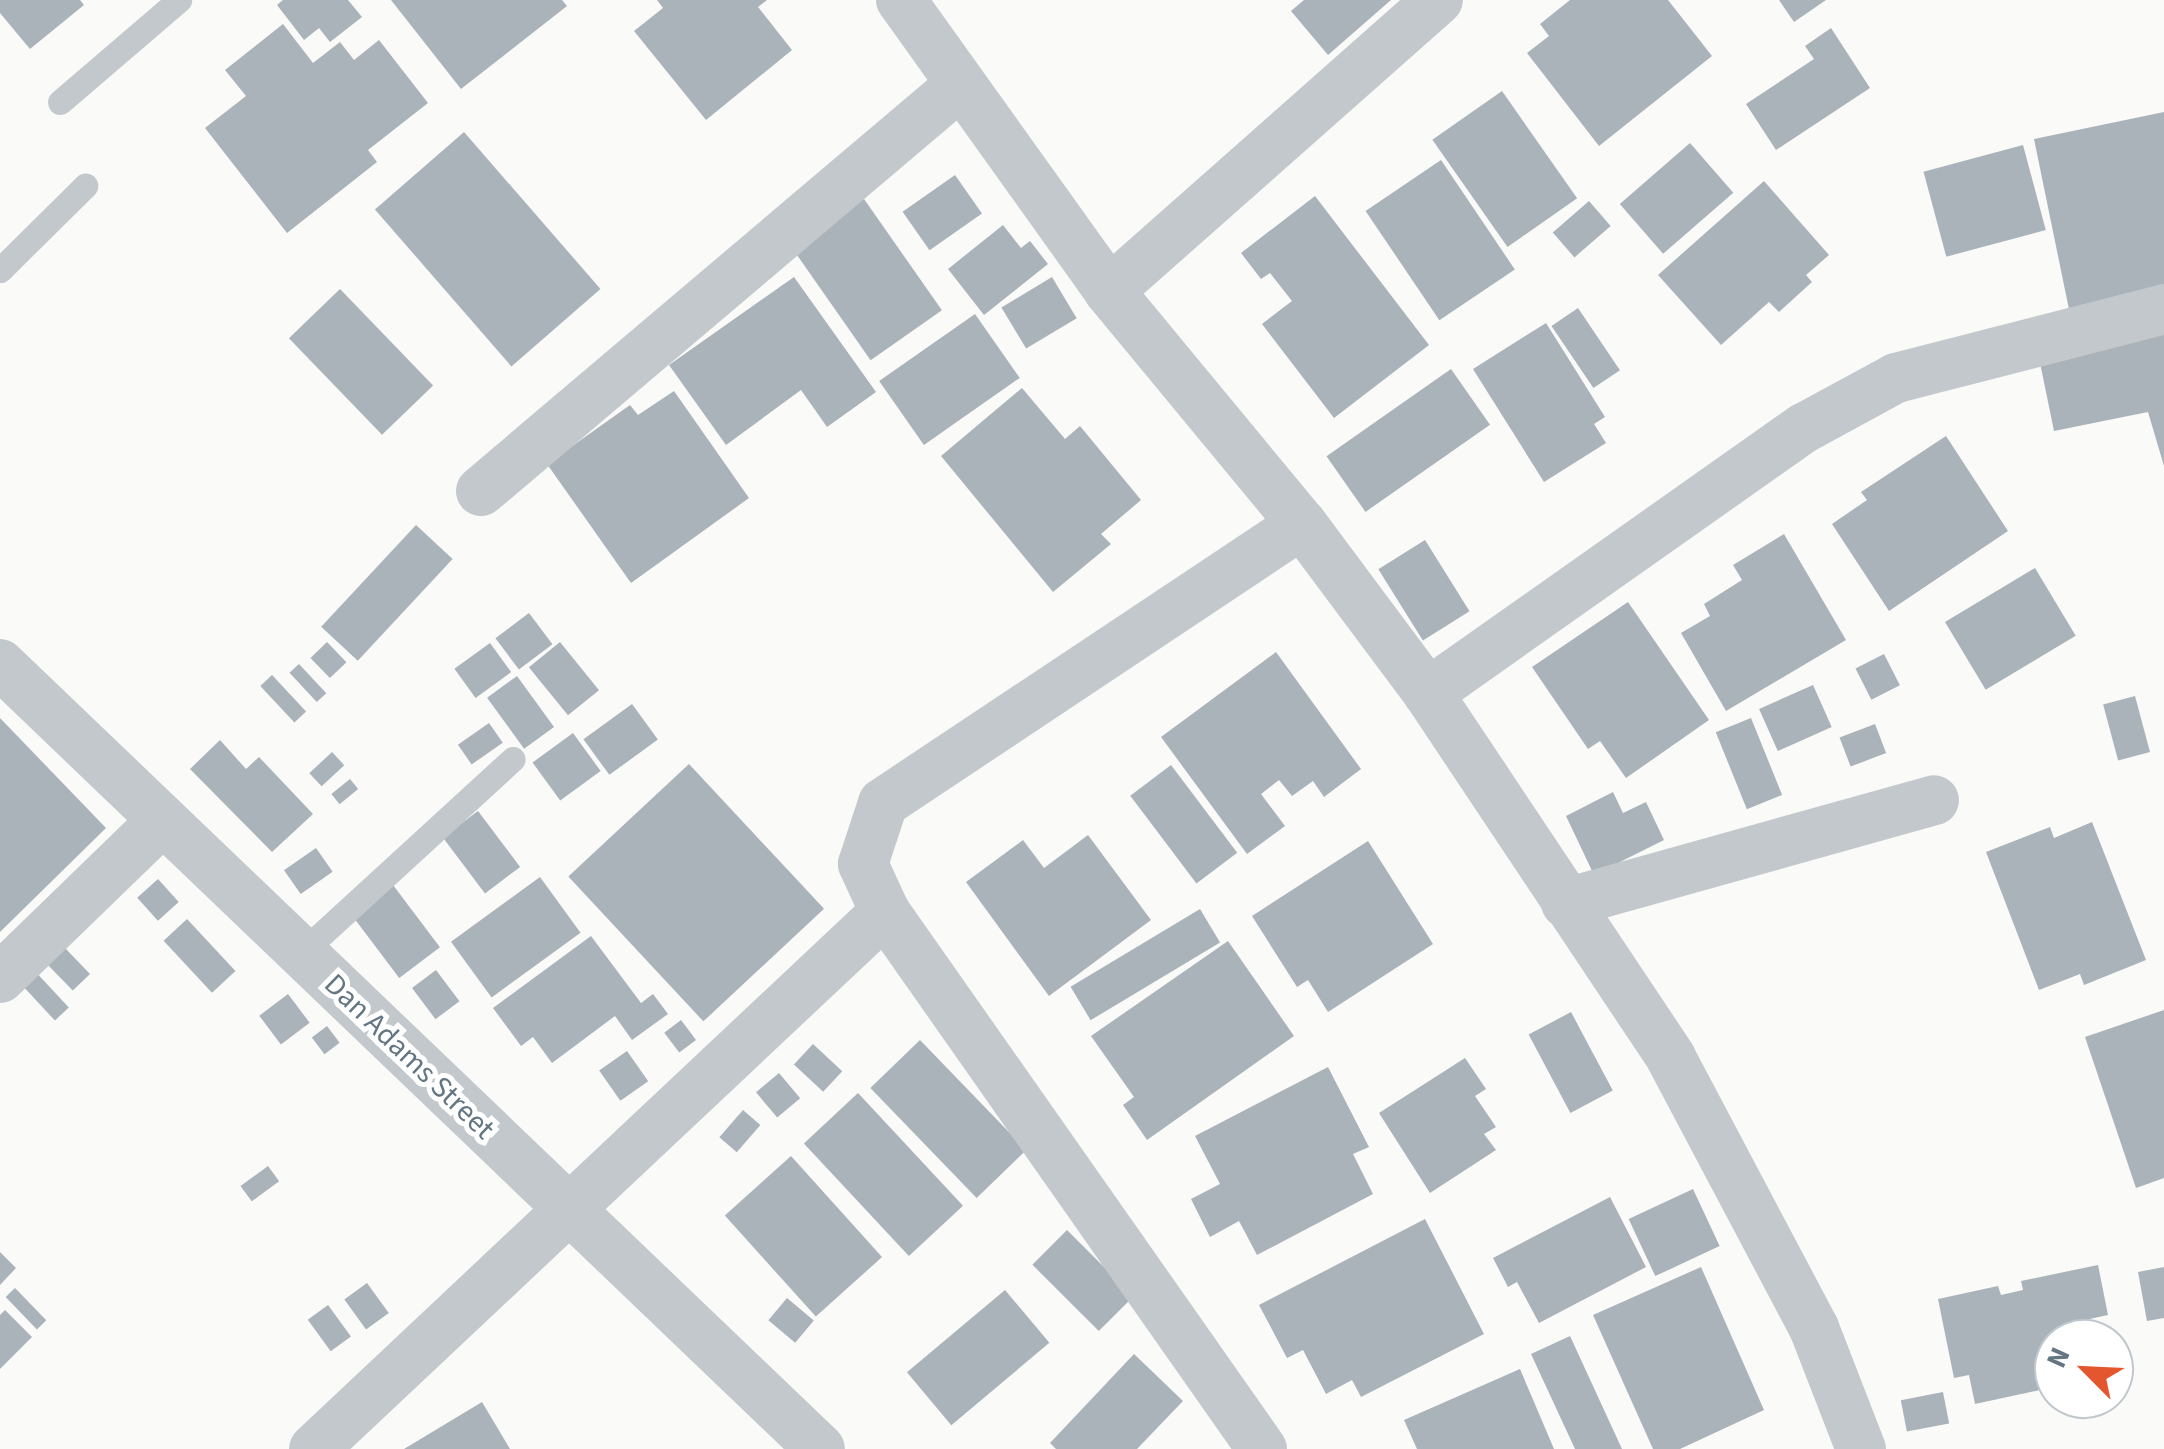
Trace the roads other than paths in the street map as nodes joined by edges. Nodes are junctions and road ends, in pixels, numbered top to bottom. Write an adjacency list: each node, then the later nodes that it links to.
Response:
1 (180, 0): 5 (lane)
2 (901, 0): 4 (street)
3 (1438, 0): 8 (street)
4 (960, 84): 8 (street); 10 (street)
5 (60, 102)
6 (85, 186): 7 (lane)
7 (0, 270)
8 (1109, 291): 11 (street)
9 (2164, 309): 13 (street)
10 (481, 491)
11 (1302, 524): 13 (street); 18 (street)
12 (0, 664): 16 (street, Dan Adams Street)
13 (1428, 693): 17 (street)
14 (512, 759): 19 (lane)
15 (1934, 800): 17 (street)
16 (162, 820): 19 (street, Dan Adams Street); 20 (street)
17 (1566, 904): 25 (street)
18 (885, 912): 21 (street); 24 (street)
19 (301, 953): 21 (street, Dan Adams Street)
20 (0, 978)
21 (568, 1209): 22 (street); 23 (street, Dan Adams Street)
22 (314, 1449)
23 (820, 1449)
24 (1262, 1449)
25 (1861, 1449)

